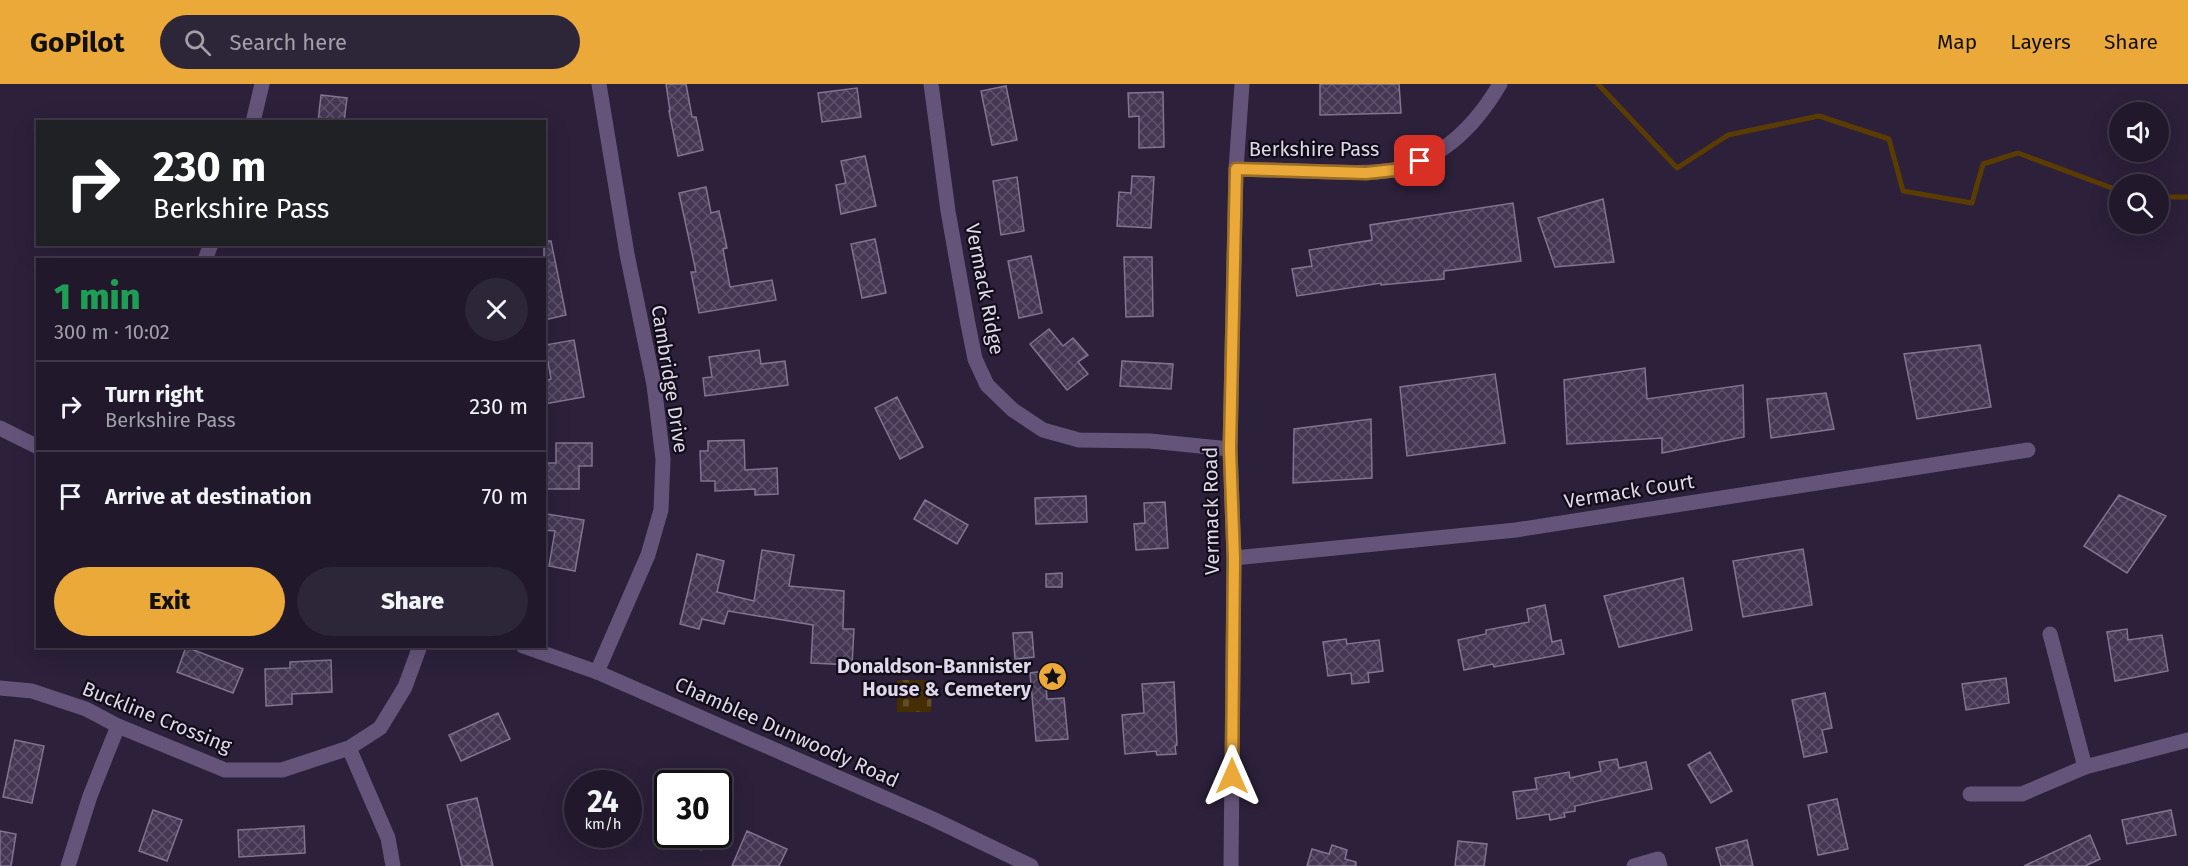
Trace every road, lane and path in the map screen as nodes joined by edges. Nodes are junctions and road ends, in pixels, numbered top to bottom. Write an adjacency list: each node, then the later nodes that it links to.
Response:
1 (262, 84): 6 (street)
2 (599, 84): 16 (street, Cambridge Drive)
3 (931, 84): 10 (street, Vermack Ridge)
4 (1242, 84): 7 (street, Vermack Road)
5 (1500, 84): 7 (street, Berkshire Pass)
6 (253, 120)
7 (1236, 169): 10 (street, Vermack Road)
8 (0, 428): 9 (street)
9 (36, 446)
10 (1230, 449): 12 (street, Vermack Road)
11 (2028, 450): 12 (street, Vermack Court)
12 (1234, 558): 26 (street, Vermack Road)
13 (2050, 634): 21 (street)
14 (419, 648): 20 (street, Buckline Crossing)
15 (530, 648): 16 (street, Chamblee Dunwoody Road)
16 (597, 672): 25 (street, Chamblee Dunwoody Road)
17 (0, 687): 18 (street, Buckline Crossing)
18 (118, 726): 20 (street, Buckline Crossing); 23 (street)
19 (2188, 740): 21 (street)
20 (349, 748): 24 (street)
21 (2085, 767): 22 (street)
22 (1970, 794)
23 (68, 866)
24 (393, 866)
25 (1031, 866)
26 (1231, 866)
27 (1634, 866): 28 (street)
28 (1660, 866)

